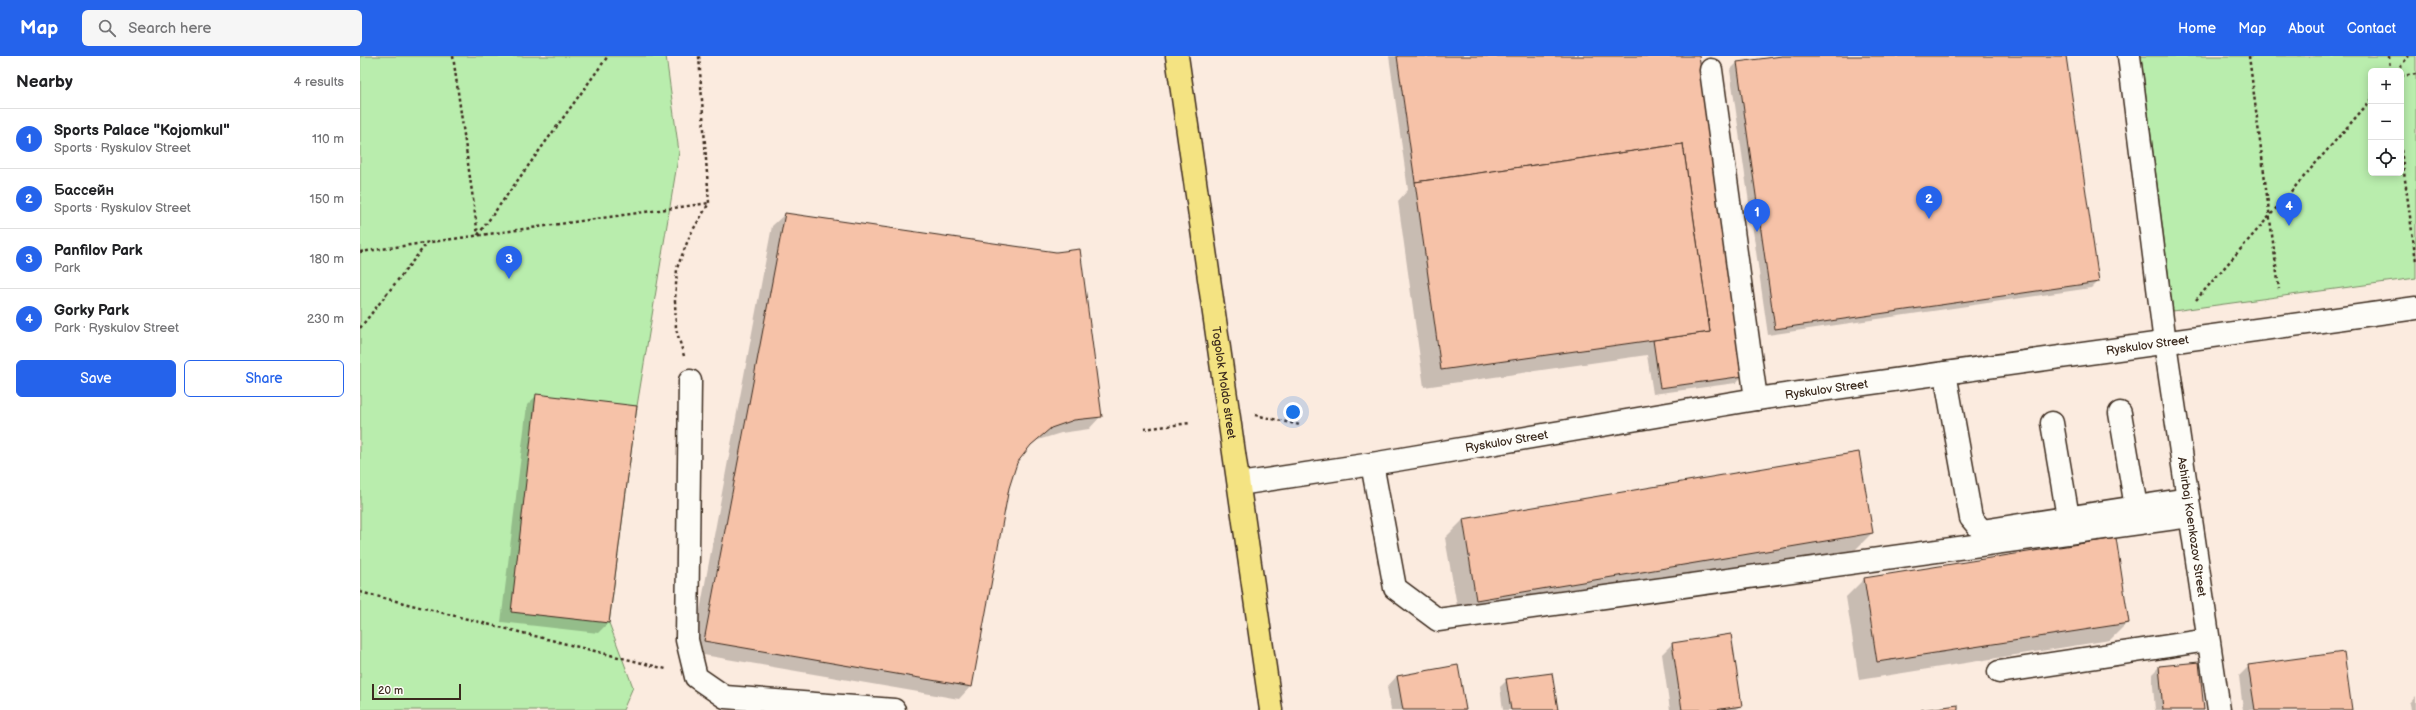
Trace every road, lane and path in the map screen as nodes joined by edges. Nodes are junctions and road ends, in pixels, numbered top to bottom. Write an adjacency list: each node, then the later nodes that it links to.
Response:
1 (453, 56): 18 (path)
2 (608, 56): 18 (path)
3 (699, 56): 16 (path)
4 (1177, 56): 37 (main road, Togolok Moldo street)
5 (2130, 56): 26 (street, Ashirbaj Koenkozov Street)
6 (2249, 56): 17 (path)
7 (2388, 56): 9 (path)
8 (2409, 56): 10 (path)
9 (2390, 68)
10 (2399, 68)
11 (1711, 70): 29 (street)
12 (2416, 74): 13 (path)
13 (2404, 76)
14 (2368, 103): 17 (path)
15 (2404, 172): 21 (path)
16 (709, 203): 18 (path); 28 (path)
17 (2270, 216): 22 (path); 23 (path)
18 (478, 235): 19 (path)
19 (427, 242): 20 (path); 25 (path)
20 (360, 252)
21 (2416, 261)
22 (2279, 289)
23 (2196, 300)
24 (2416, 308): 26 (street, Ryskulov Street)
25 (360, 328)
26 (2165, 343): 27 (street, Ryskulov Street); 39 (street, Ashirbaj Koenkozov Street)
27 (1945, 373): 29 (street, Ryskulov Street); 40 (street)
28 (690, 381): 44 (street)
29 (1756, 399): 36 (street, Ryskulov Street)
30 (2120, 413): 38 (street)
31 (1251, 414): 34 (path)
32 (1190, 423): 35 (path)
33 (2052, 423): 40 (street)
34 (1300, 426)
35 (1144, 428)
36 (1372, 464): 37 (street, Ryskulov Street); 39 (street)
37 (1239, 484): 46 (main road, Togolok Moldo street)
38 (2136, 507): 39 (street); 40 (street)
39 (2189, 508): 42 (street, Ashirbaj Koenkozov Street)
40 (2068, 518)
41 (360, 592): 44 (path)
42 (2208, 640): 43 (street); 47 (street, Ashirbaj Koenkozov Street)
43 (1999, 672)
44 (696, 677): 45 (street)
45 (894, 710)
46 (1271, 710)
47 (2219, 710)

